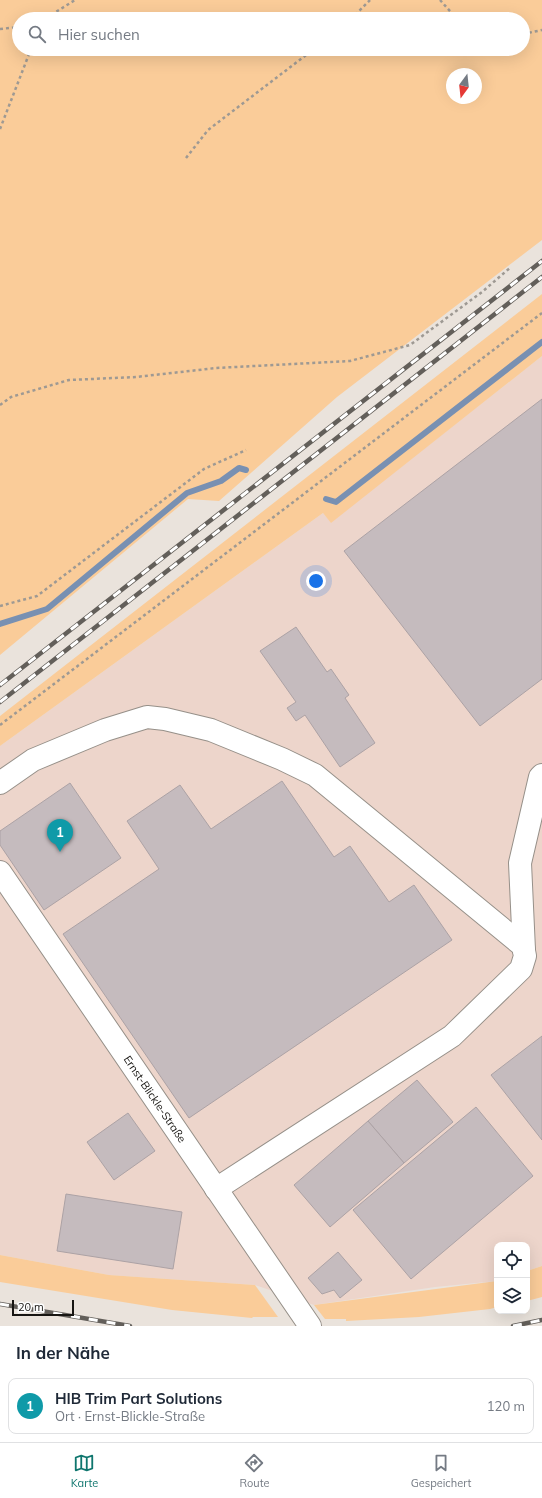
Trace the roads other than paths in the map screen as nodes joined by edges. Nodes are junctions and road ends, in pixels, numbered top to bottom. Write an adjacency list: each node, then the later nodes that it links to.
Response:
1 (542, 775): 4 (street)
2 (0, 783): 4 (street)
3 (0, 872): 5 (street, Ernst-Blickle-Straße)
4 (524, 950): 5 (street)
5 (216, 1189): 6 (street, Ernst-Blickle-Straße)
6 (310, 1326)

